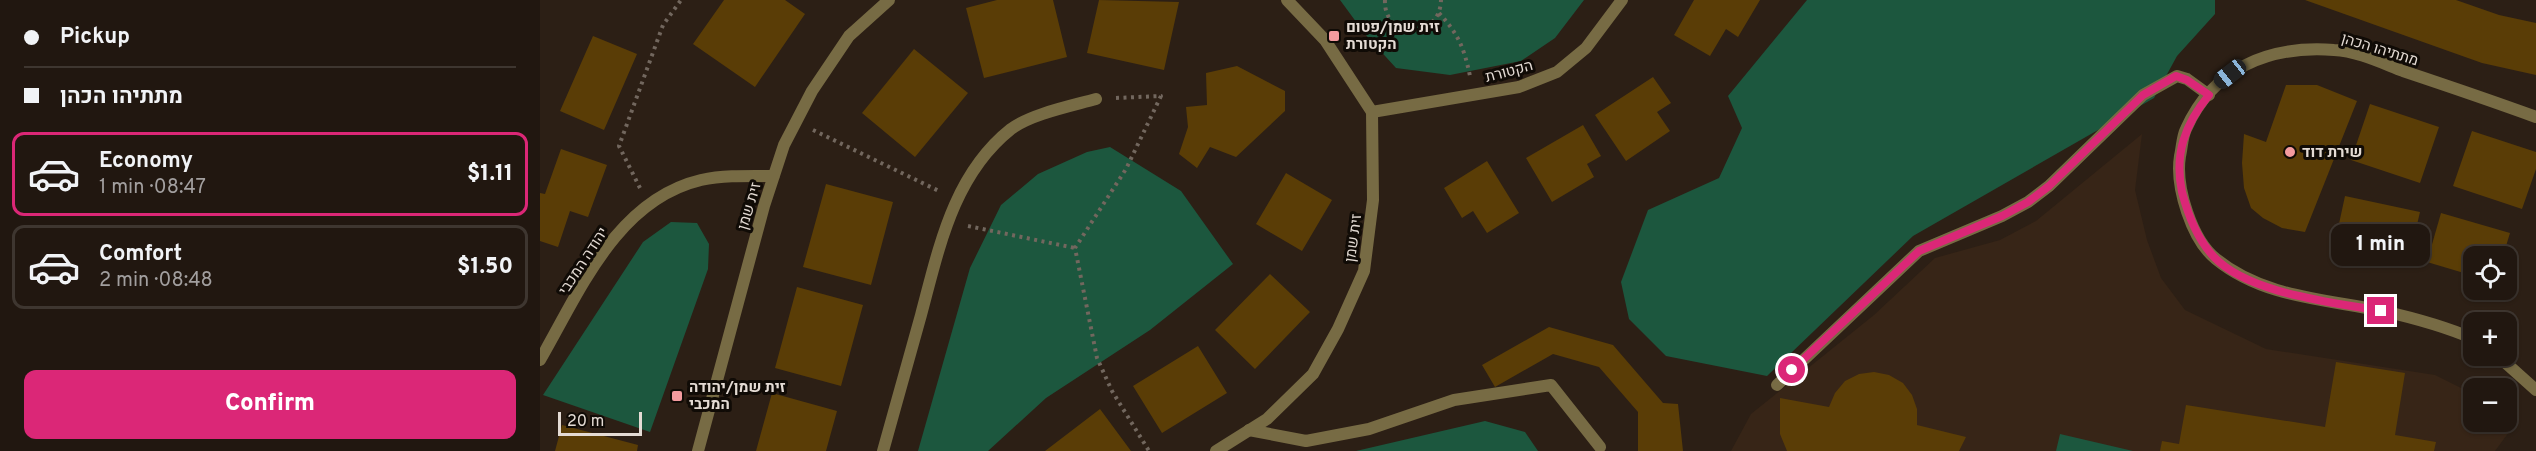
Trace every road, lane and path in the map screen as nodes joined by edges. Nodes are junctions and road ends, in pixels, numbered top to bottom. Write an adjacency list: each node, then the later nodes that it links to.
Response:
1 (681, 0): 16 (path)
2 (889, 0): 13 (street, זית שמן)
3 (1287, 0): 11 (street)
4 (1385, 0): 7 (path)
5 (1441, 0): 7 (path)
6 (1622, 0): 8 (street, הקטורת)
7 (1439, 13): 8 (path)
8 (1474, 95): 11 (street, הקטורת)
9 (2209, 95): 12 (street, מתתיהו הכהן); 19 (street, מתתיהו הכהן); 22 (street)
10 (1096, 99): 15 (street); 18 (path)
11 (1372, 112): 24 (street, זית שמן)
12 (2536, 117)
13 (796, 121): 14 (street, זית שמן); 15 (path)
14 (774, 176): 16 (street, יהודה המכבי); 26 (street, זית שמן)
15 (956, 200): 17 (street)
16 (649, 206): 20 (street, יהודה המכבי)
17 (946, 222): 18 (path); 27 (street)
18 (1074, 248): 28 (path)
19 (2463, 335)
20 (540, 360)
21 (2510, 366): 23 (street)
22 (1777, 385)
23 (2536, 390)
24 (1250, 430): 25 (street); 29 (street, זית שמן)
25 (1600, 447)
26 (698, 451)
27 (883, 451)
28 (1149, 451)
29 (1216, 451)

